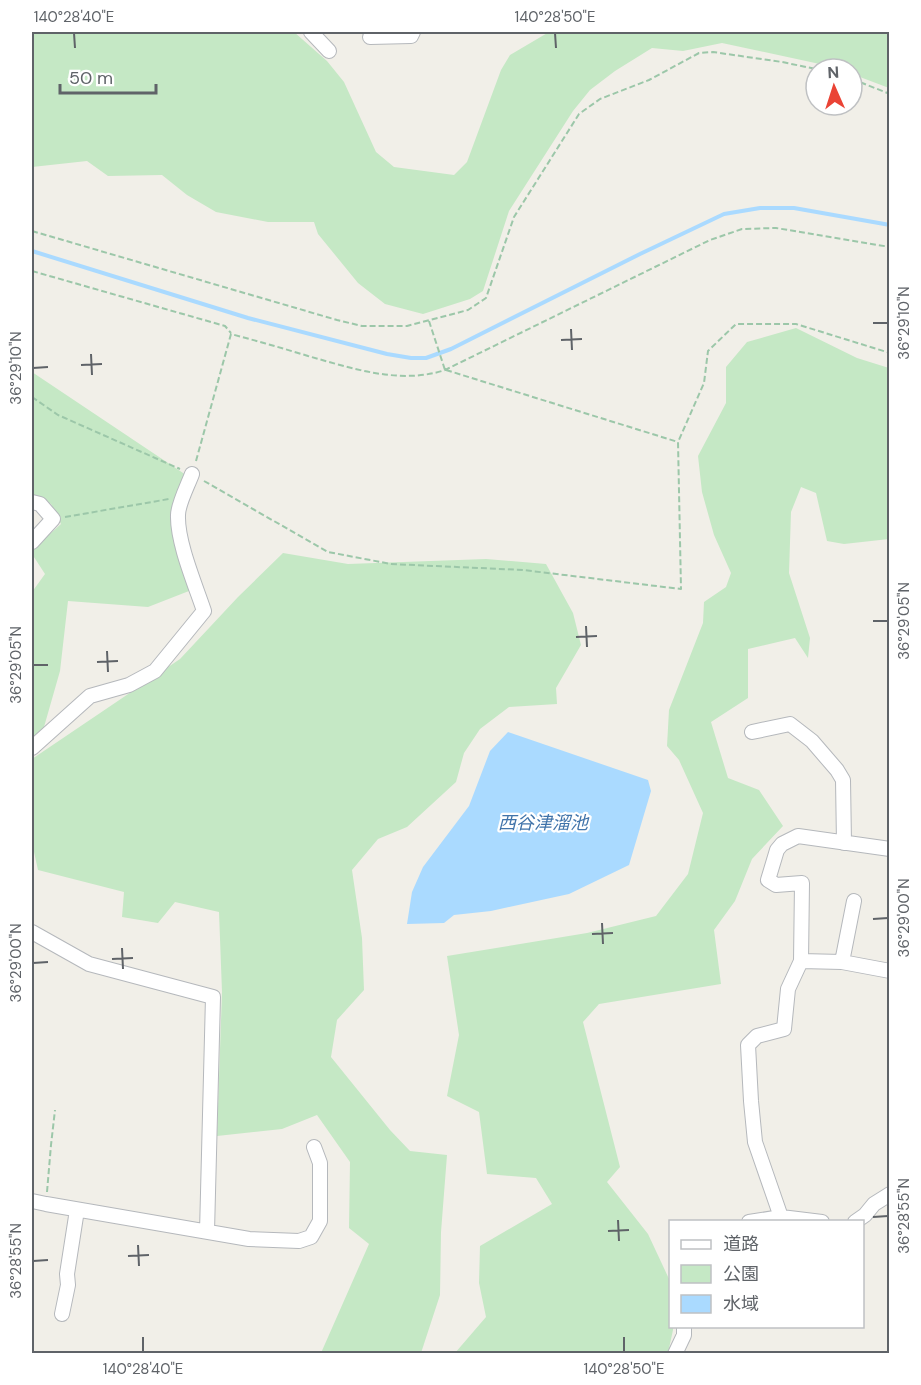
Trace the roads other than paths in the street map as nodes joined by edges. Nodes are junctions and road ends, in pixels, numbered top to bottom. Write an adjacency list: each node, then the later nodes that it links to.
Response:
1 (311, 32): 4 (street)
2 (412, 32): 3 (street)
3 (370, 37)
4 (329, 51)
5 (192, 474): 9 (street)
6 (32, 502): 7 (street)
7 (32, 542)
8 (752, 732): 10 (street)
9 (32, 748)
10 (844, 843): 11 (street); 14 (street)
11 (890, 849)
12 (854, 901): 15 (street)
13 (32, 932): 25 (street)
14 (801, 961): 15 (street); 21 (street)
15 (842, 962): 16 (street)
16 (890, 971)
17 (315, 1147): 25 (street)
18 (890, 1194): 24 (street)
19 (32, 1201): 20 (street)
20 (77, 1210): 25 (street); 26 (street)
21 (781, 1217): 22 (street); 23 (street)
22 (757, 1220)
23 (812, 1220)
24 (857, 1220)
25 (207, 1232)
26 (62, 1314)
27 (684, 1328): 28 (street)
28 (675, 1353)

